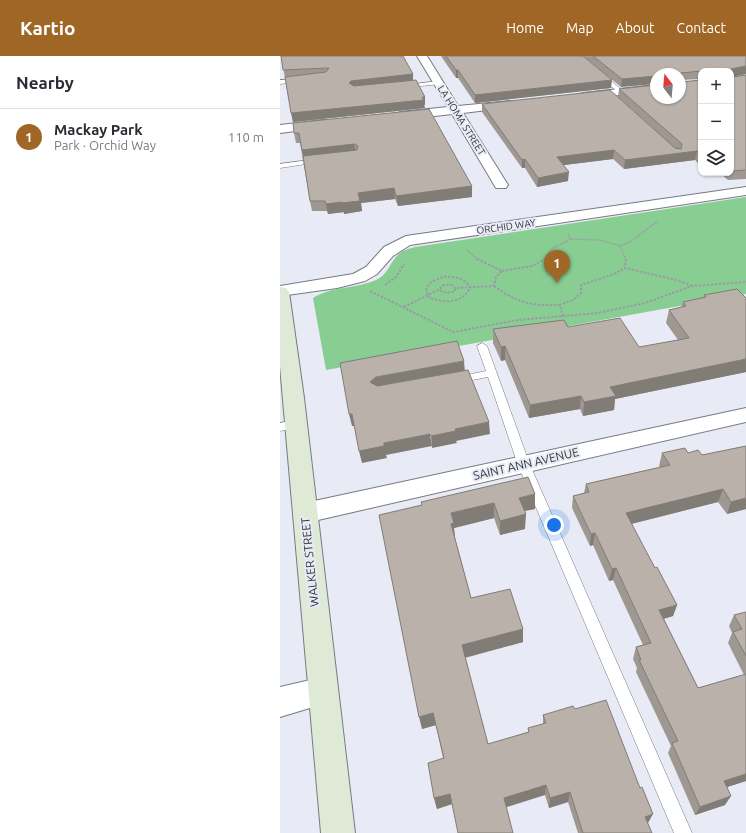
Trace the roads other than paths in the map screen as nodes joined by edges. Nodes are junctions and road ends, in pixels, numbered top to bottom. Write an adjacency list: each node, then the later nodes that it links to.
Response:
1 (422, 56): 5 (street, LA HOMA STREET)
2 (578, 56): 8 (lane)
3 (303, 80): 4 (lane)
4 (280, 82)
5 (438, 83): 6 (lane); 11 (street, LA HOMA STREET)
6 (393, 87)
7 (650, 89): 8 (street)
8 (616, 96): 9 (street)
9 (571, 97)
10 (522, 103): 11 (street)
11 (455, 110): 12 (street); 17 (street, LA HOMA STREET)
12 (387, 117)
13 (333, 123): 14 (street)
14 (280, 129)
15 (326, 160): 16 (lane)
16 (280, 166)
17 (501, 185)
18 (746, 191): 19 (street, ORCHID WAY)
19 (280, 291): 21 (main road, WALKER STREET)
20 (482, 346): 22 (lane)
21 (284, 361): 25 (main road, WALKER STREET)
22 (492, 373): 23 (lane); 26 (lane)
23 (447, 382)
24 (746, 415): 26 (street, SAINT ANN AVENUE)
25 (288, 425): 27 (main road, WALKER STREET)
26 (524, 465): 27 (street, SAINT ANN AVENUE); 31 (lane)
27 (305, 513): 28 (main road, WALKER STREET)
28 (323, 691): 29 (street); 30 (main road, WALKER STREET)
29 (280, 702)
30 (338, 833)
31 (683, 833)

